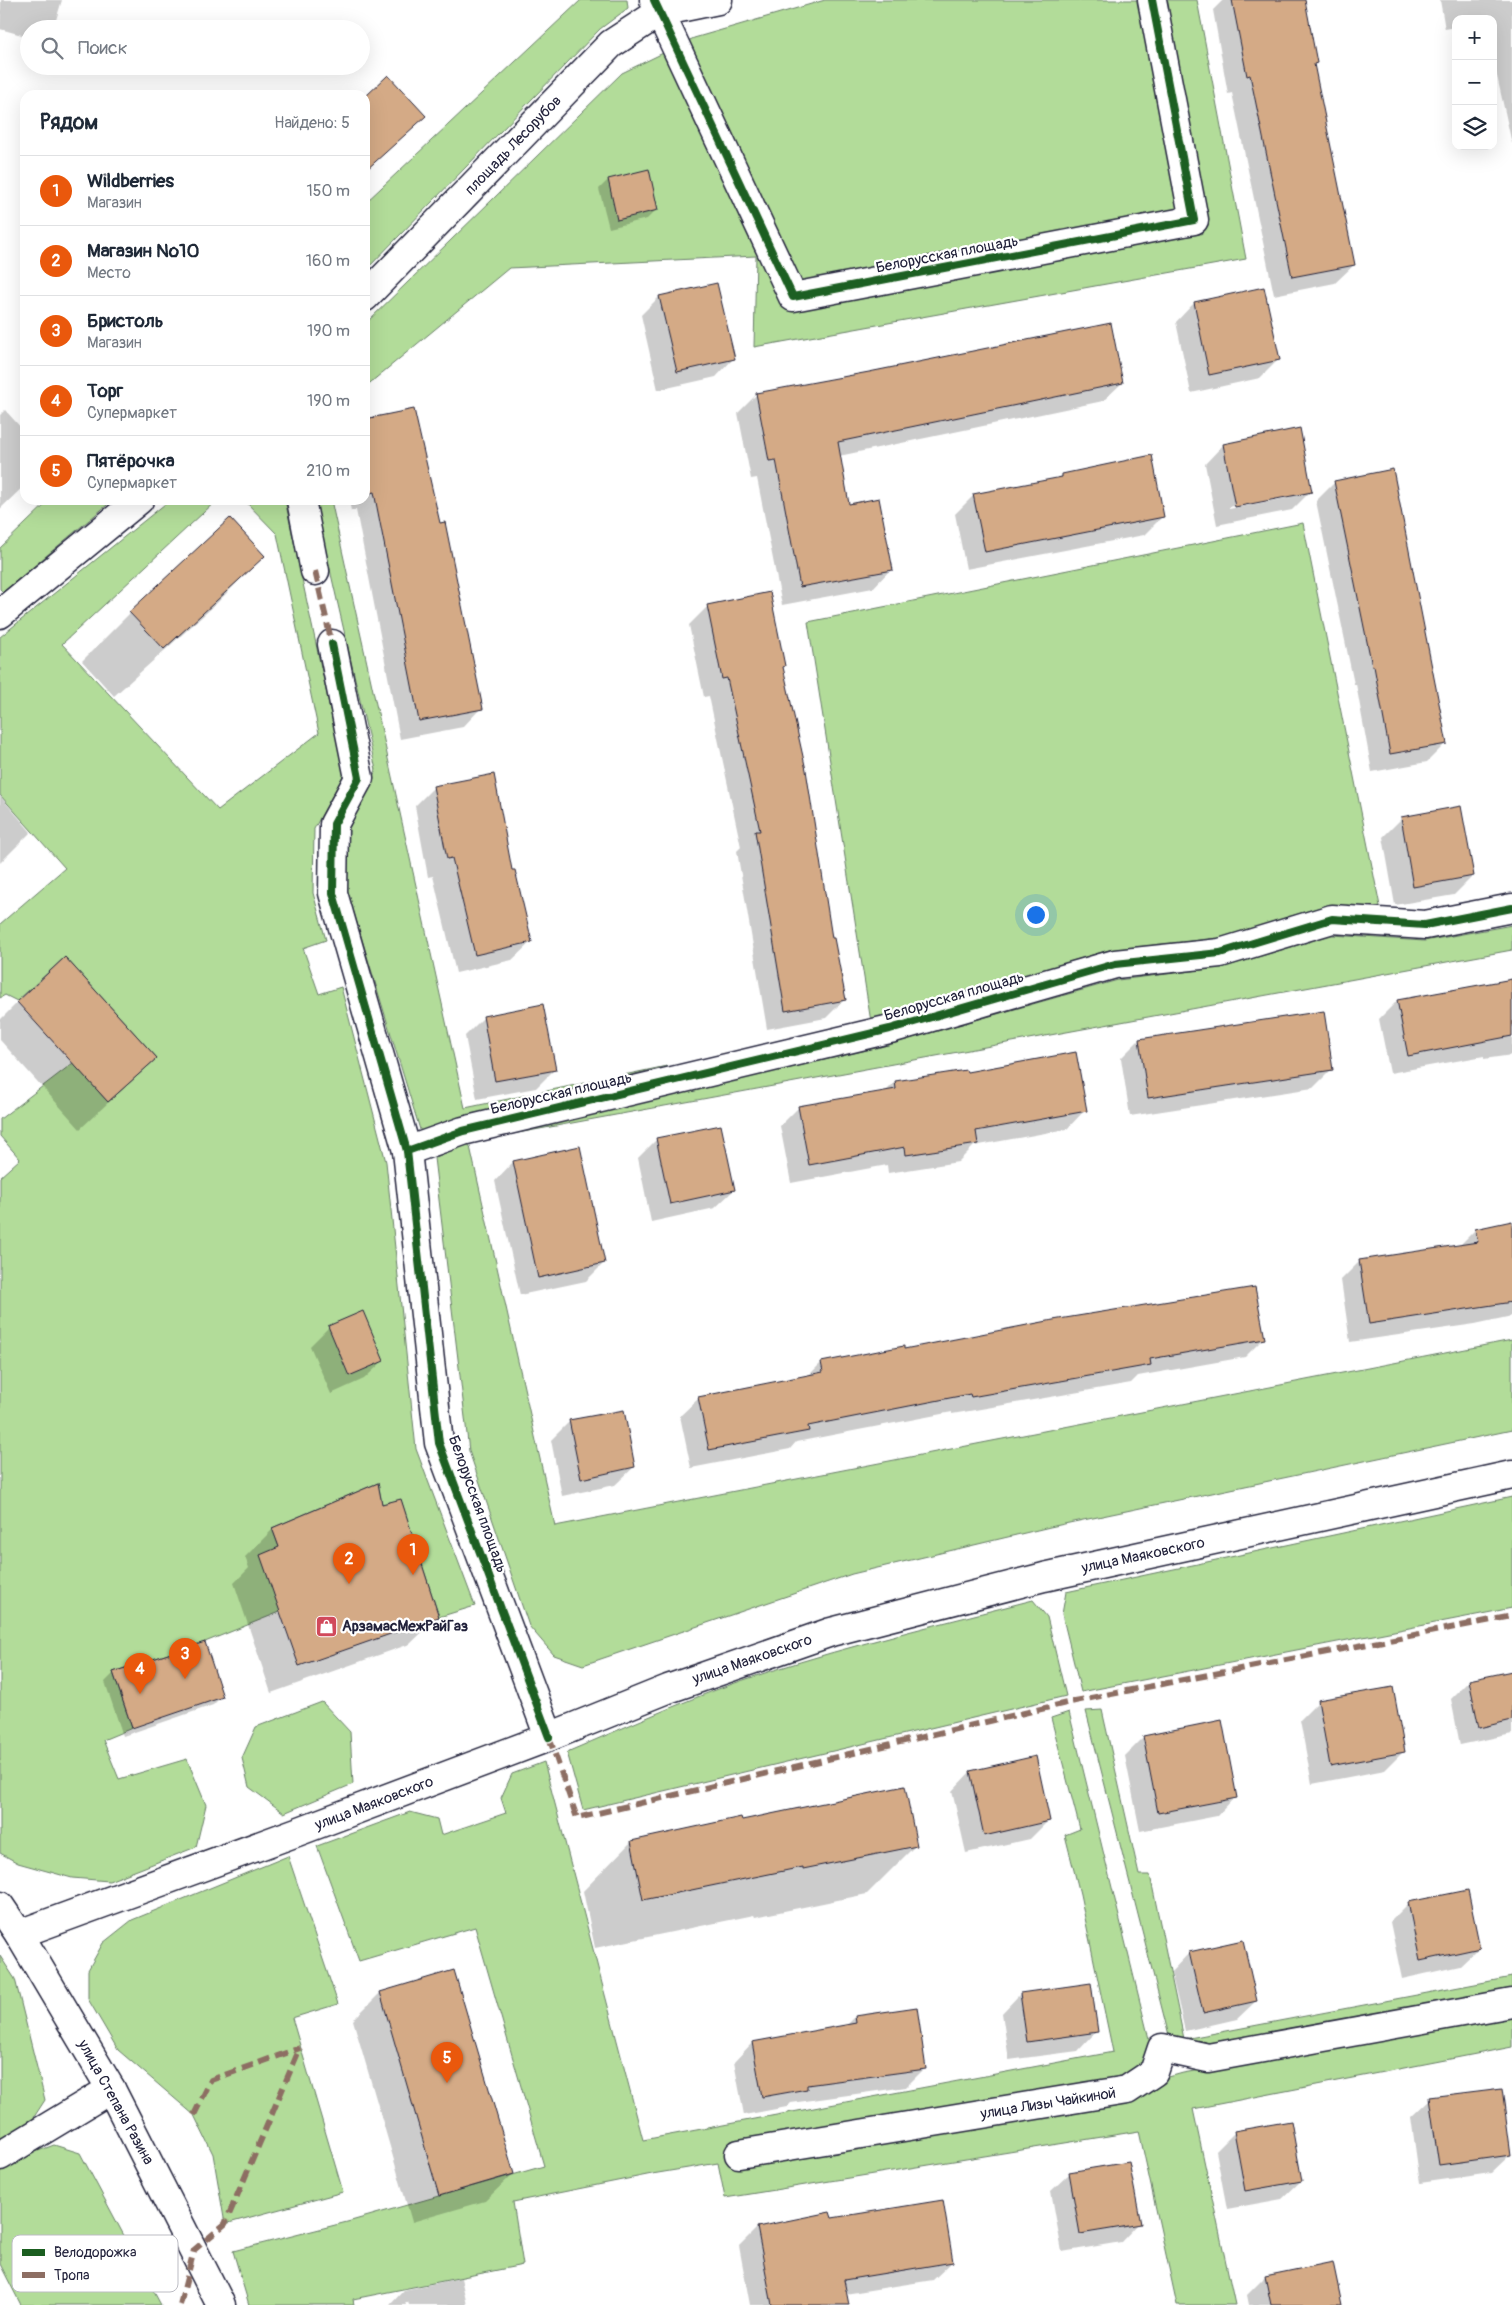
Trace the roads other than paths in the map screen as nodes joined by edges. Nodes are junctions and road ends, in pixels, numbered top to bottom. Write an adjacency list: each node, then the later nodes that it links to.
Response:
1 (718, 0): 3 (street)
2 (1152, 0): 3 (street, Белорусская площадь)
3 (657, 6): 4 (street, площадь Лесорубов)
4 (370, 292)
5 (133, 505): 8 (street)
6 (302, 505): 7 (street)
7 (315, 571)
8 (0, 614)
9 (332, 644): 11 (street, Белорусская площадь)
10 (1512, 908): 11 (street, Белорусская площадь)
11 (407, 1151): 13 (street, Белорусская площадь)
12 (1512, 1475): 13 (street, улица Маяковского)
13 (549, 1737): 15 (street, улица Маяковского)
14 (0, 1906): 15 (street, улица Степана Разина)
15 (19, 1934): 17 (street, улица Степана Разина)
16 (1512, 2003): 18 (street, улица Лизы Чайкиной)
17 (111, 2089): 19 (street); 20 (street, улица Степана Разина)
18 (739, 2154)
19 (0, 2156)
20 (221, 2305)

